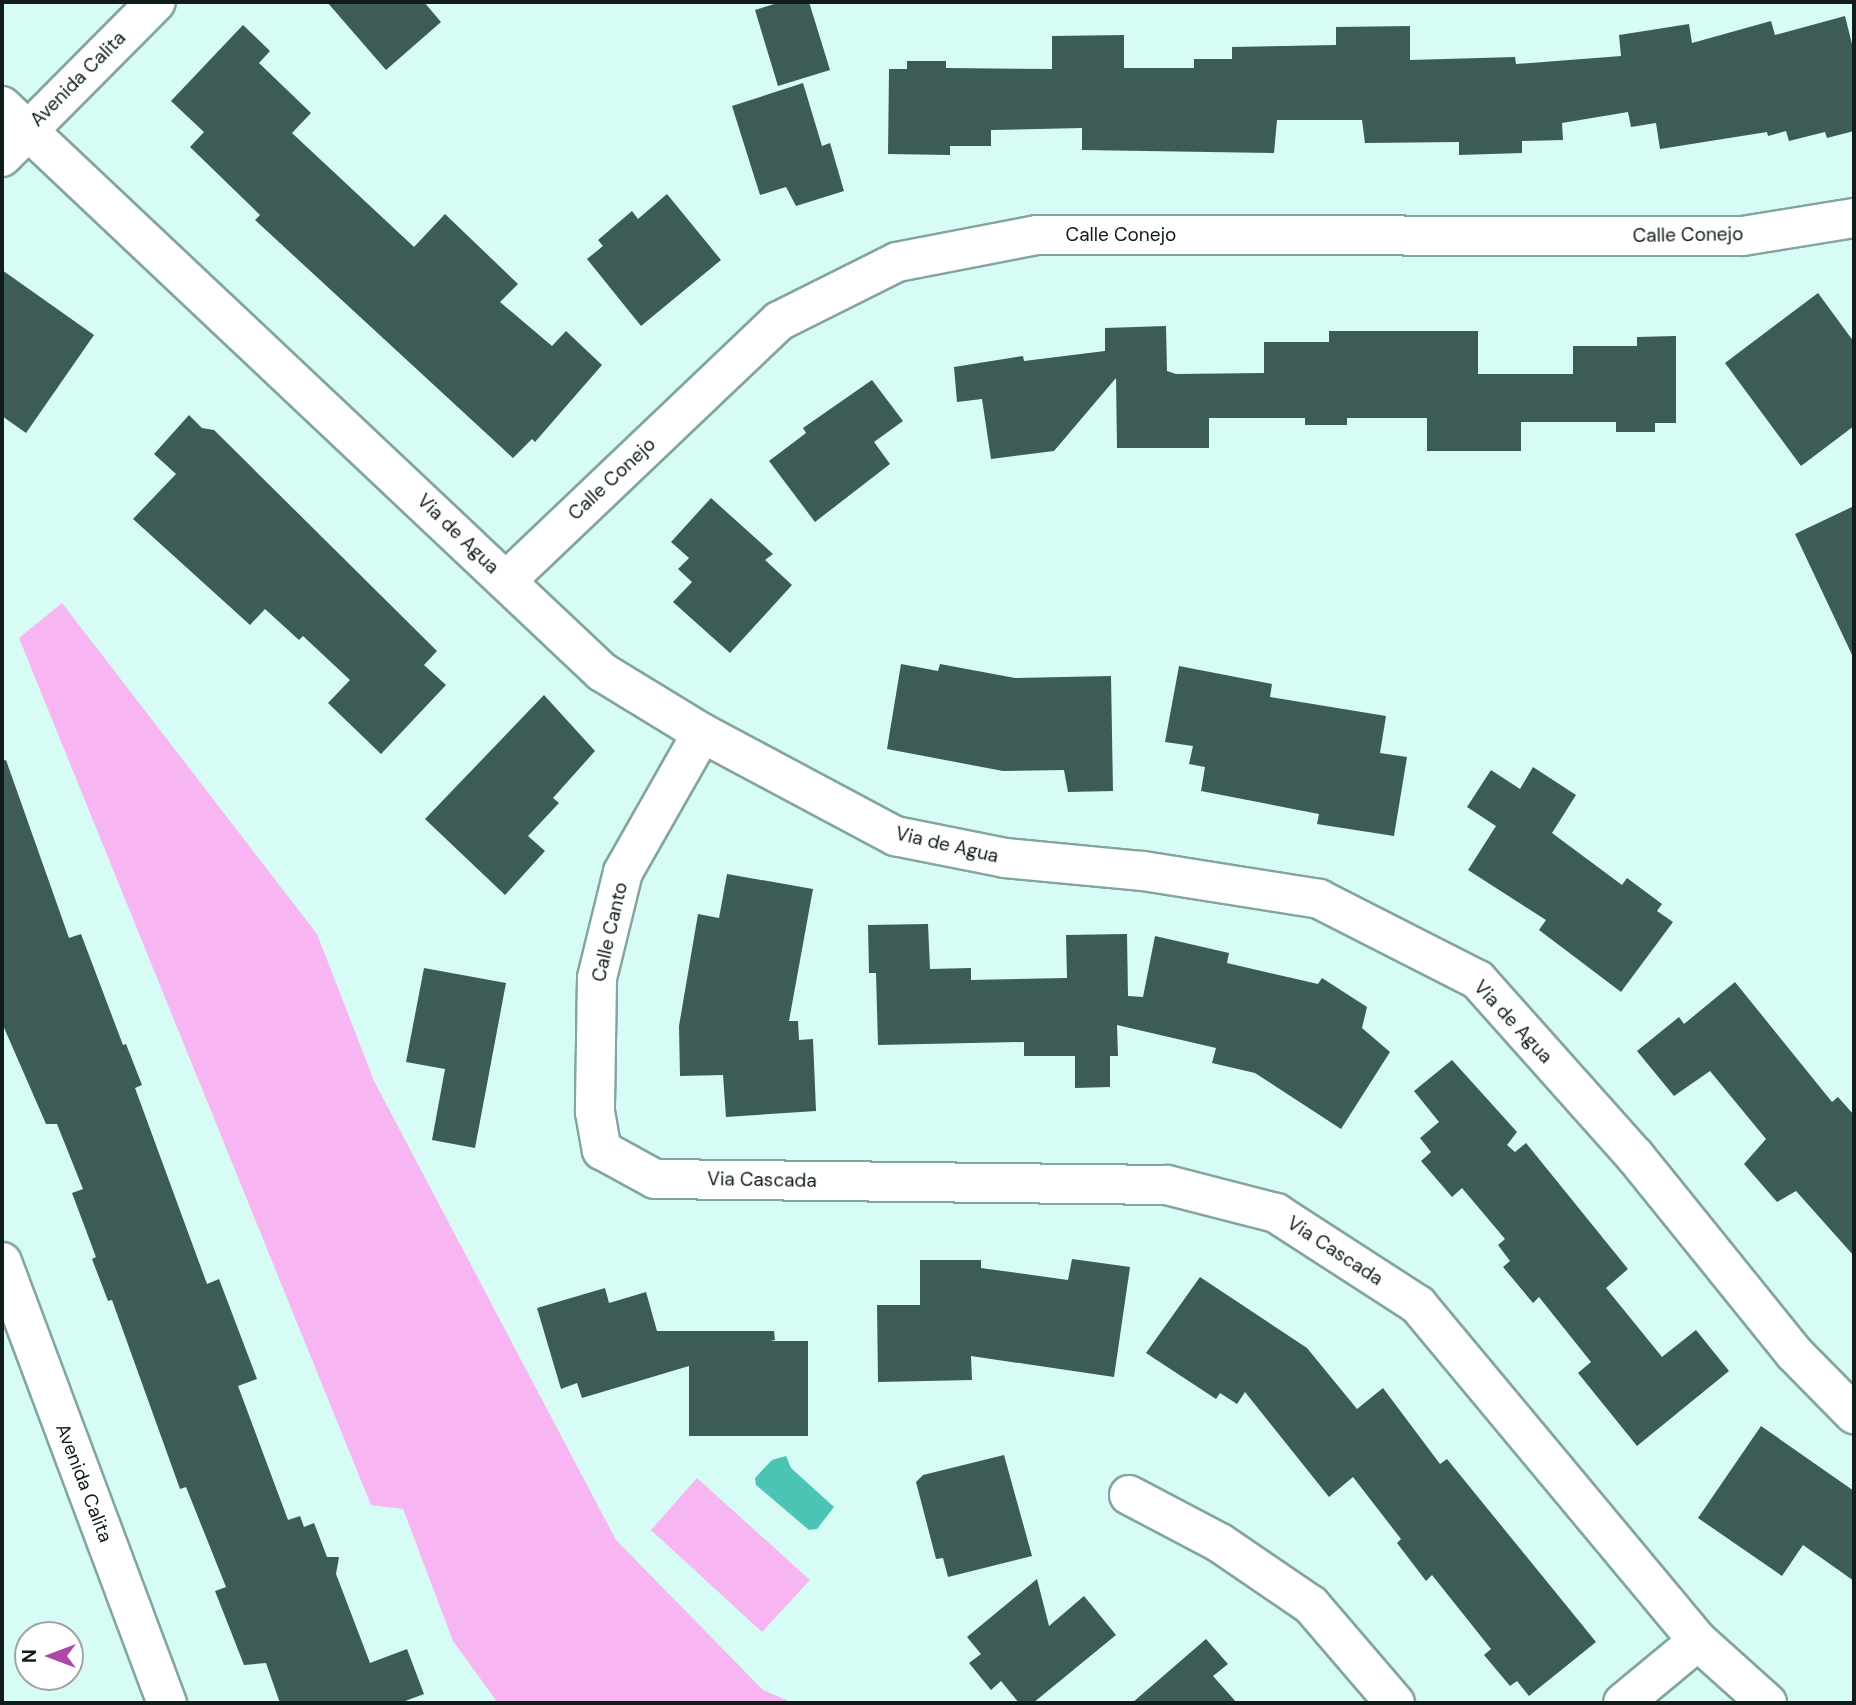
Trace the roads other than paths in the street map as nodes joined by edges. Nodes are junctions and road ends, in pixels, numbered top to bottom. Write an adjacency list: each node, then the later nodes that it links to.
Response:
1 (156, 2): 2 (street, Avenida Calita)
2 (15, 117): 3 (street, Avenida Calita); 5 (street, Via de Agua)
3 (2, 157)
4 (1854, 218): 5 (street, Calle Conejo)
5 (506, 580): 6 (street, Via de Agua)
6 (702, 733): 7 (street, Calle Canto); 9 (street, Via de Agua)
7 (602, 1150): 11 (street, Via Cascada)
8 (2, 1262): 12 (street, Avenida Calita)
9 (1854, 1414)
10 (1129, 1495): 13 (street)
11 (1698, 1641): 14 (street); 15 (street, Via Cascada)
12 (167, 1703)
13 (1395, 1703)
14 (1623, 1703)
15 (1767, 1703)

